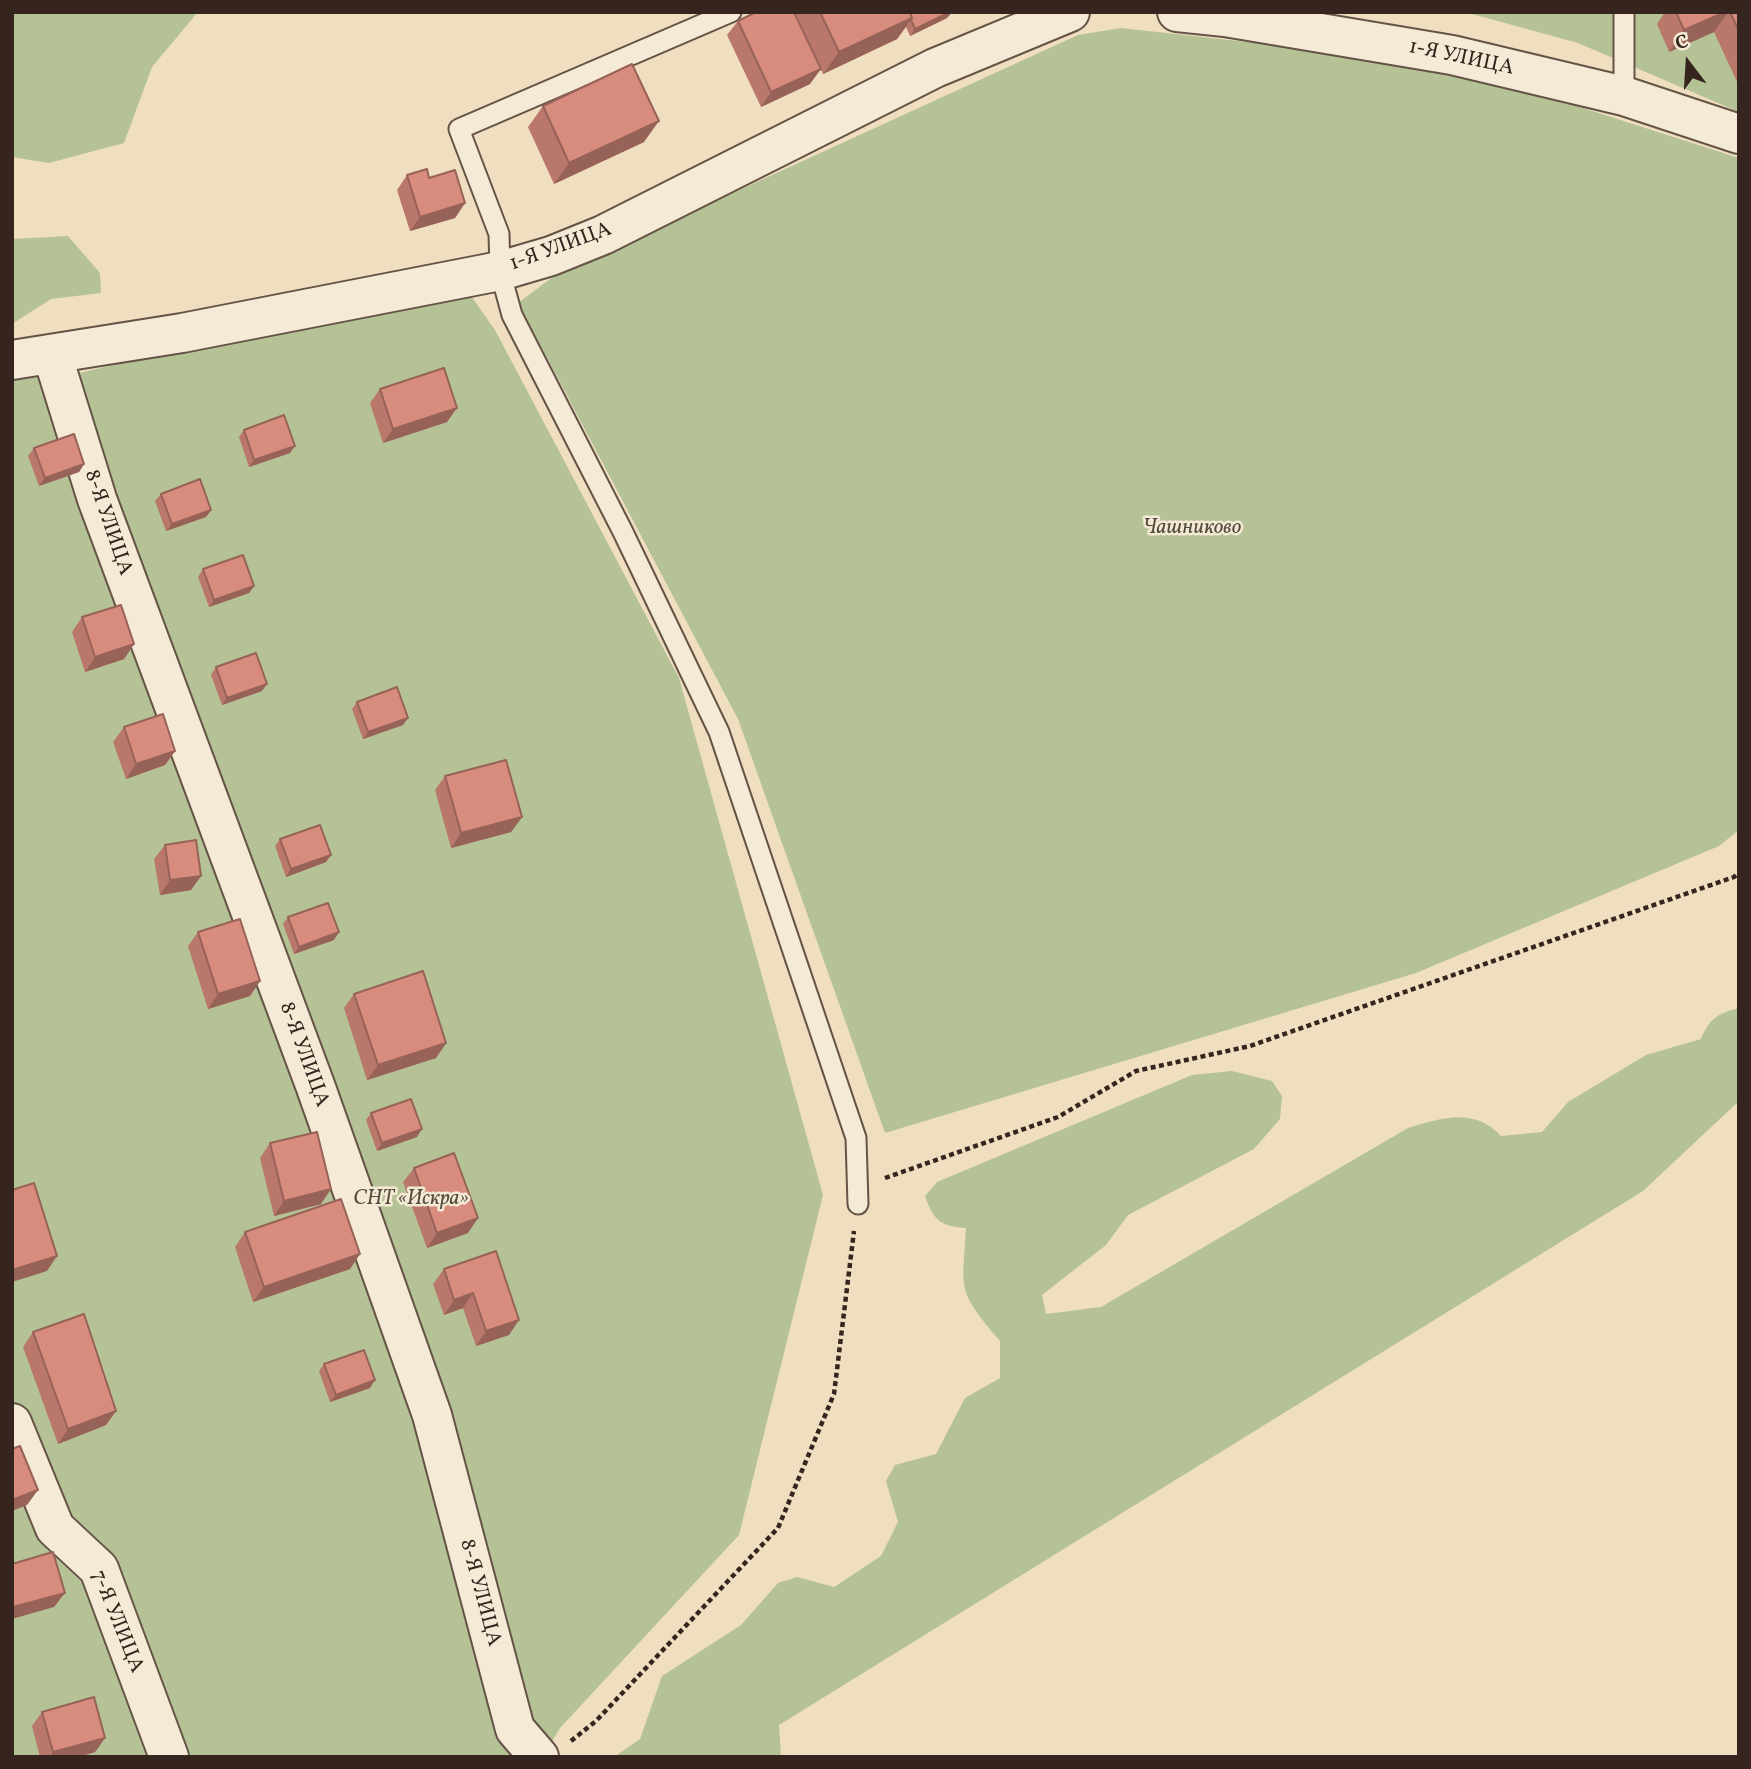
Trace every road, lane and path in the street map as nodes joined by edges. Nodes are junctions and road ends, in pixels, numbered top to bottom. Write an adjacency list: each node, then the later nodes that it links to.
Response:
1 (731, 12): 7 (lane)
2 (1070, 12): 7 (street, 1-Я УЛИЦА)
3 (1177, 12): 5 (street, 1-Я УЛИЦА)
4 (1624, 12): 5 (lane)
5 (1624, 96): 6 (street, 1-Я УЛИЦА)
6 (1739, 134)
7 (500, 271): 8 (street, 1-Я УЛИЦА); 11 (lane)
8 (52, 354): 9 (street, 1-Я УЛИЦА); 13 (street, 8-Я УЛИЦА)
9 (12, 360)
10 (1739, 873): 11 (path)
11 (858, 1204): 13 (path)
12 (12, 1423): 14 (street, 7-Я УЛИЦА)
13 (554, 1750)
14 (169, 1757)

